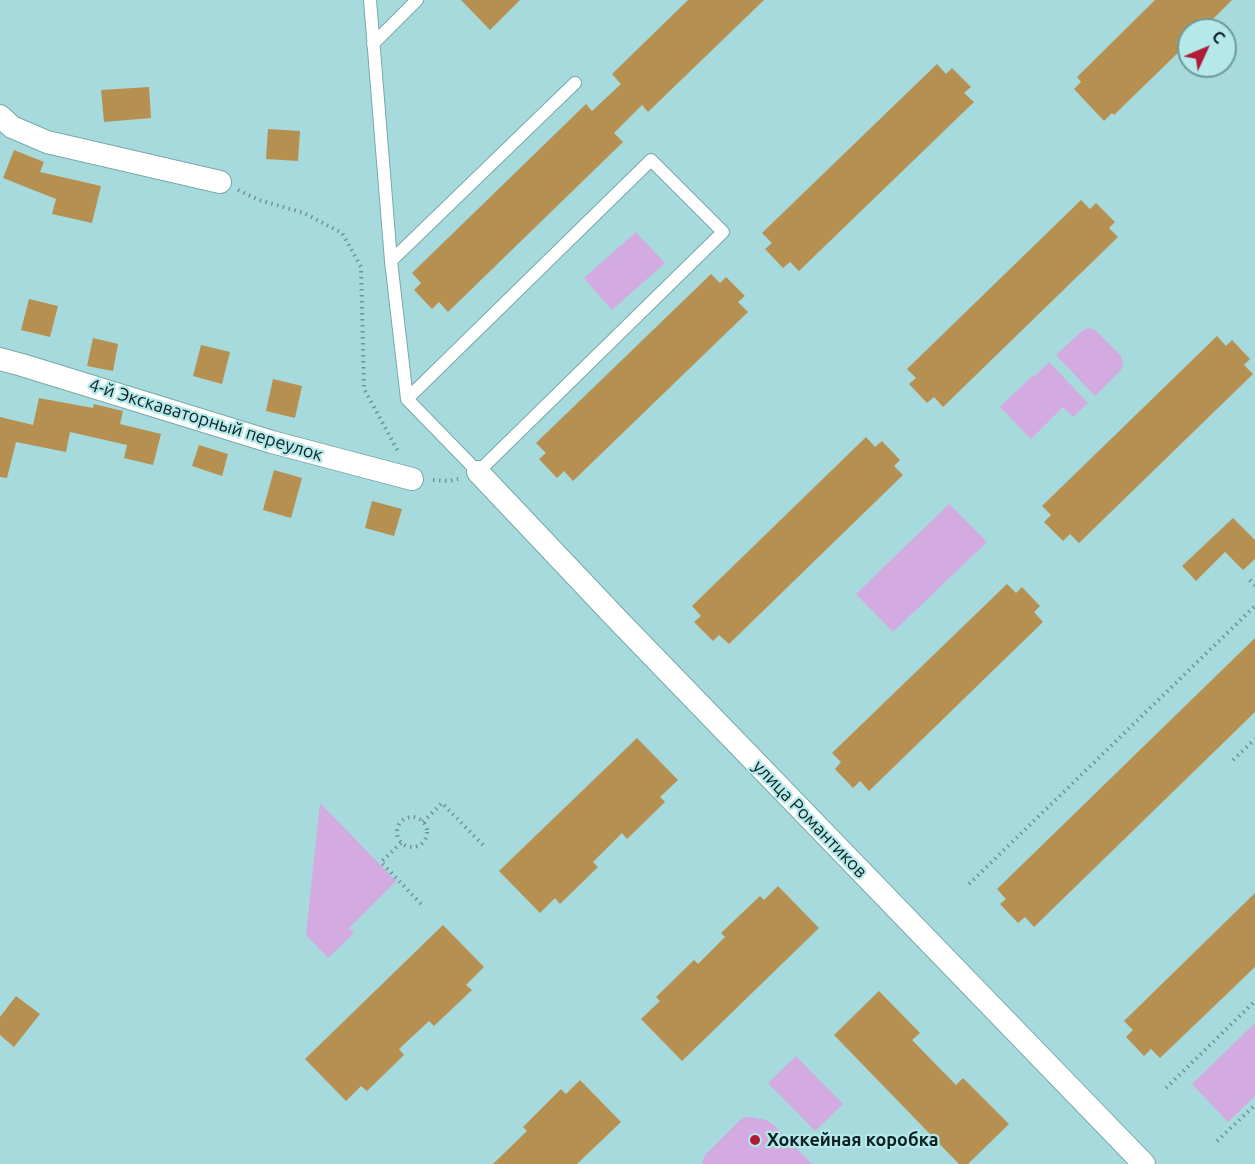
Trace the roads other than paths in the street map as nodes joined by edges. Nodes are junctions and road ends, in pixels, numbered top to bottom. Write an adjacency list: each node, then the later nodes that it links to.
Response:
1 (370, 0): 3 (lane)
2 (417, 0): 3 (lane)
3 (374, 44): 7 (lane)
4 (575, 83): 7 (lane)
5 (0, 116): 6 (street)
6 (220, 182)
7 (391, 261): 9 (lane)
8 (0, 359): 11 (street, 4-й Экскаваторный переулок)
9 (407, 399): 10 (lane); 10 (lane)
10 (478, 472): 12 (street, улица Романтиков)
11 (412, 478)
12 (1144, 1164)

